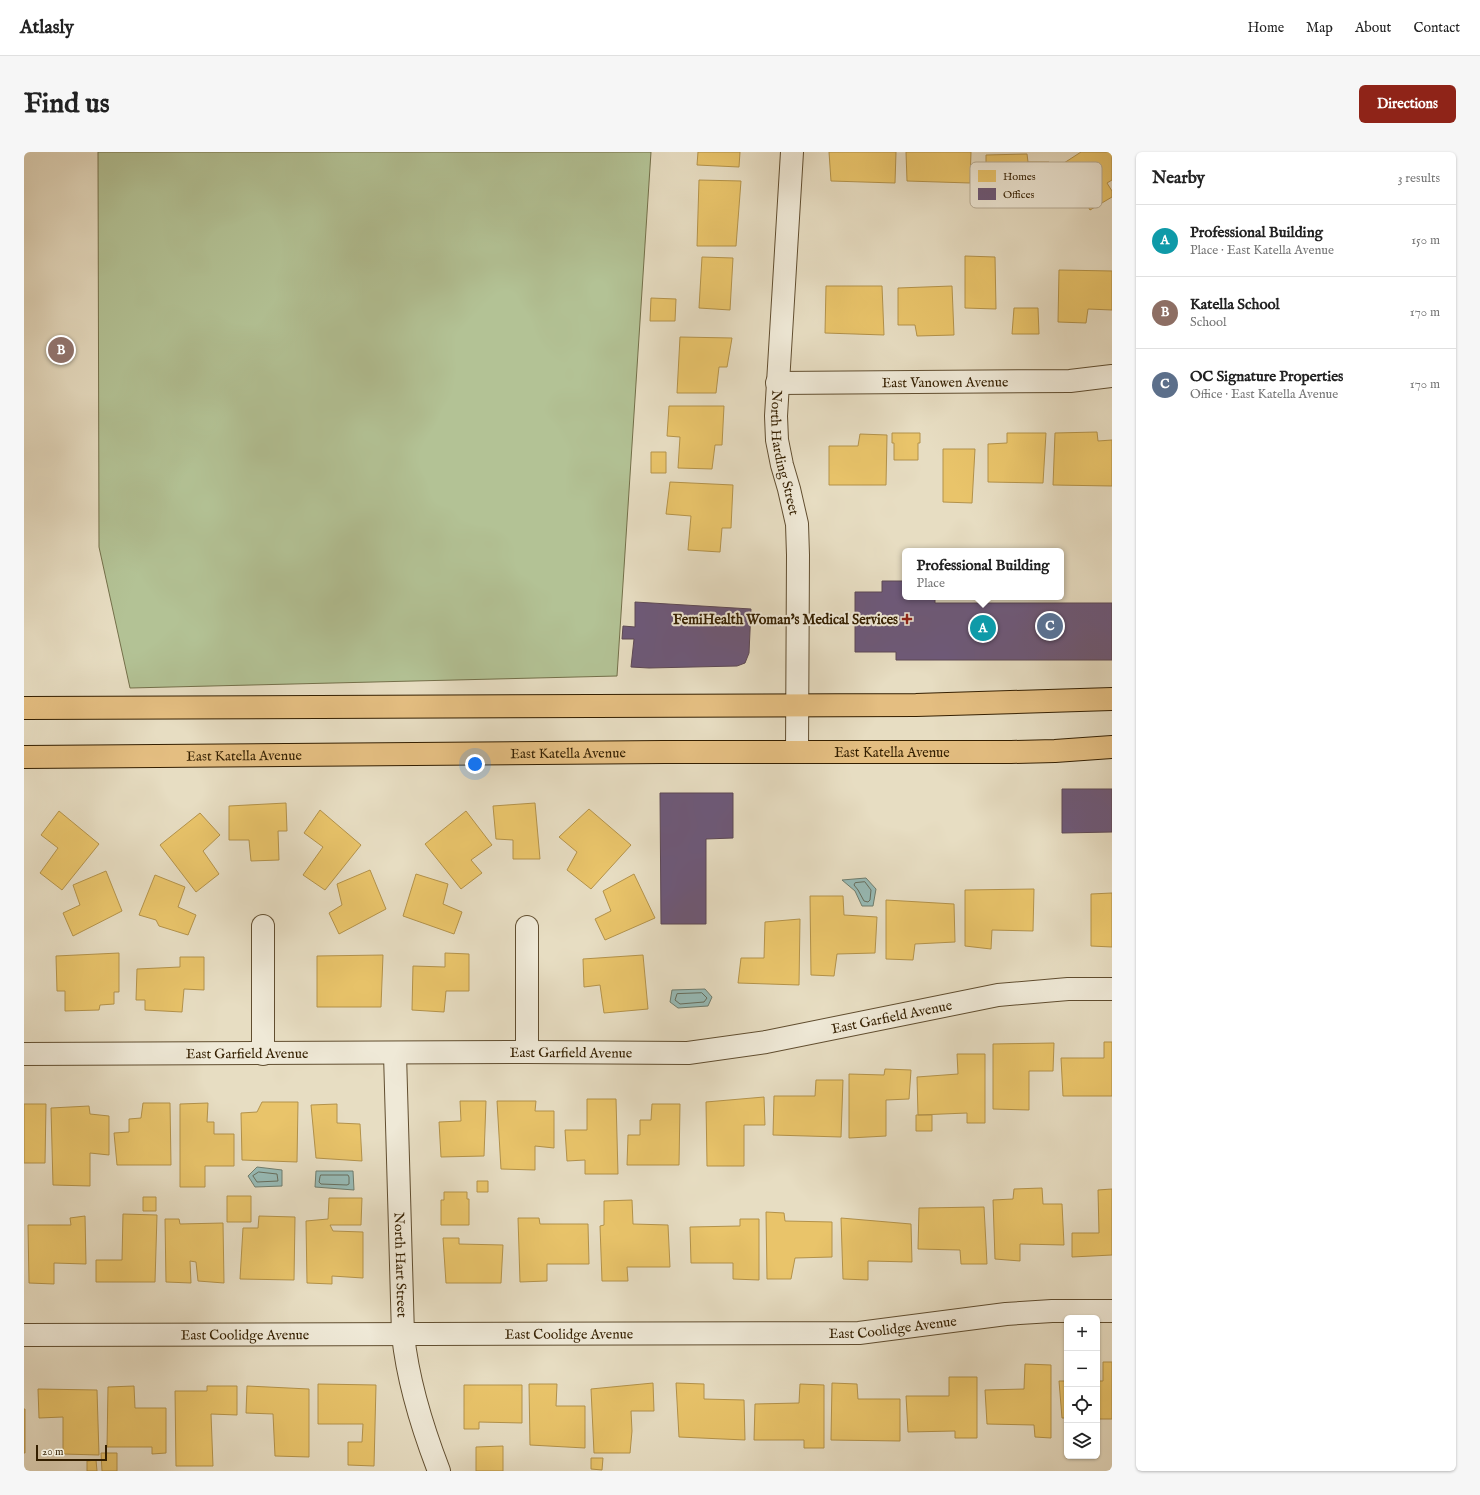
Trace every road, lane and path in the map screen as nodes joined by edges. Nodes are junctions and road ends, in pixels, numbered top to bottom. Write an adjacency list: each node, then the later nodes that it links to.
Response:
1 (792, 152): 3 (street, North Harding Street)
2 (1112, 376): 3 (street, East Vanowen Avenue)
3 (777, 383): 5 (street, North Harding Street)
4 (1112, 698): 5 (main road)
5 (798, 706): 6 (main road); 8 (street, North Harding Street)
6 (24, 708)
7 (1112, 747): 8 (main road, East Katella Avenue)
8 (797, 752): 9 (main road, East Katella Avenue)
9 (24, 757)
10 (263, 926): 15 (street)
11 (527, 927): 13 (street)
12 (1112, 988): 13 (street, East Garfield Avenue)
13 (527, 1052): 16 (street, East Garfield Avenue)
14 (24, 1054): 15 (street, East Garfield Avenue)
15 (263, 1054): 16 (street, East Garfield Avenue)
16 (395, 1054): 19 (street, North Hart Street)
17 (1112, 1311): 19 (street, East Coolidge Avenue)
18 (24, 1334): 19 (street, East Coolidge Avenue)
19 (403, 1334): 20 (street, North Hart Street)
20 (439, 1471)

